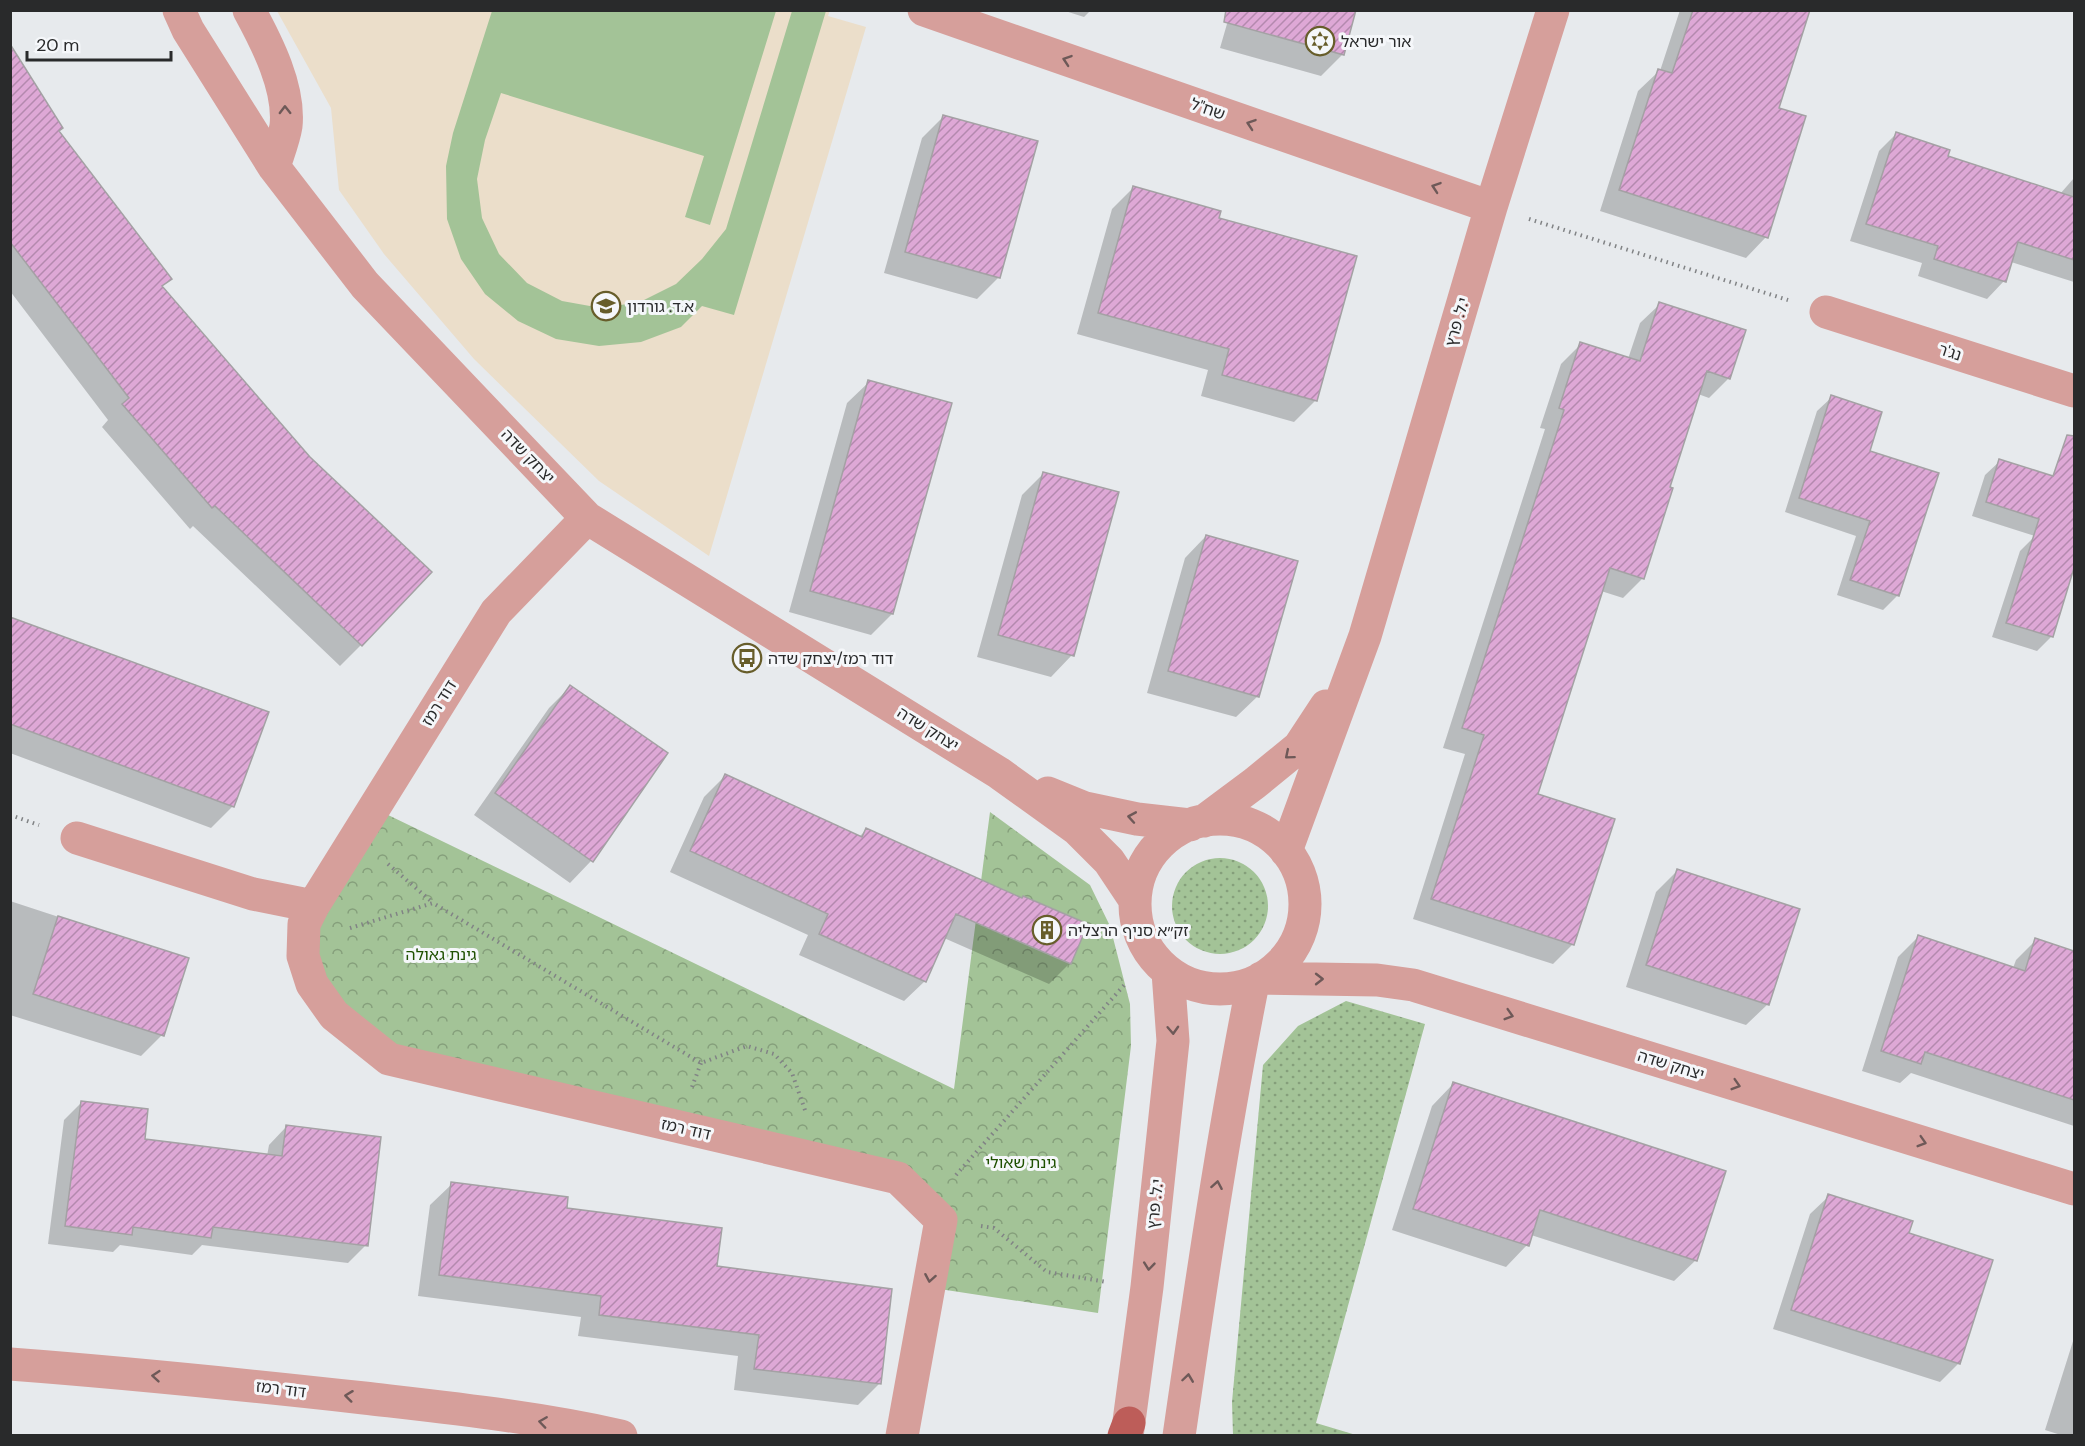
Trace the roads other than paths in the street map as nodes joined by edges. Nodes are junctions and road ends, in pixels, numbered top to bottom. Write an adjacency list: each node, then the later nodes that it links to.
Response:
1 (179, 10): 5 (street, יצחק שדה)
2 (249, 10): 5 (street, one-way to 2)
3 (924, 10): 6 (street, שח"ל, one-way to 3)
4 (1553, 10): 6 (street, י.ל. פרץ)
5 (274, 167): 9 (street, יצחק שדה)
6 (1491, 207): 10 (street, י.ל. פרץ)
7 (1826, 312): 8 (street, נג'ר)
8 (2074, 391)
9 (587, 518): 11 (street, יצחק שדה); 16 (street, דוד רמז)
10 (1365, 636): 12 (street, י.ל. פרץ, one-way to 12); 14 (street, י.ל. פרץ)
11 (999, 773): 12 (street, יצחק שדה, one-way to 11); 15 (street, יצחק שדה)
12 (1197, 823): 14 (street); 15 (street)
13 (76, 838): 16 (street)
14 (1286, 851): 18 (street)
15 (1135, 900): 17 (street)
16 (313, 906): 23 (street, דוד רמז, one-way to 23)
17 (1168, 972): 18 (street); 21 (street, י.ל. פרץ, one-way to 21)
18 (1257, 980): 19 (street, יצחק שדה, one-way to 19); 24 (street, one-way to 18)
19 (2074, 1189)
20 (10, 1364): 22 (street, דוד רמז, one-way to 20)
21 (1126, 1431)
22 (621, 1436)
23 (902, 1436)
24 (1179, 1436)

